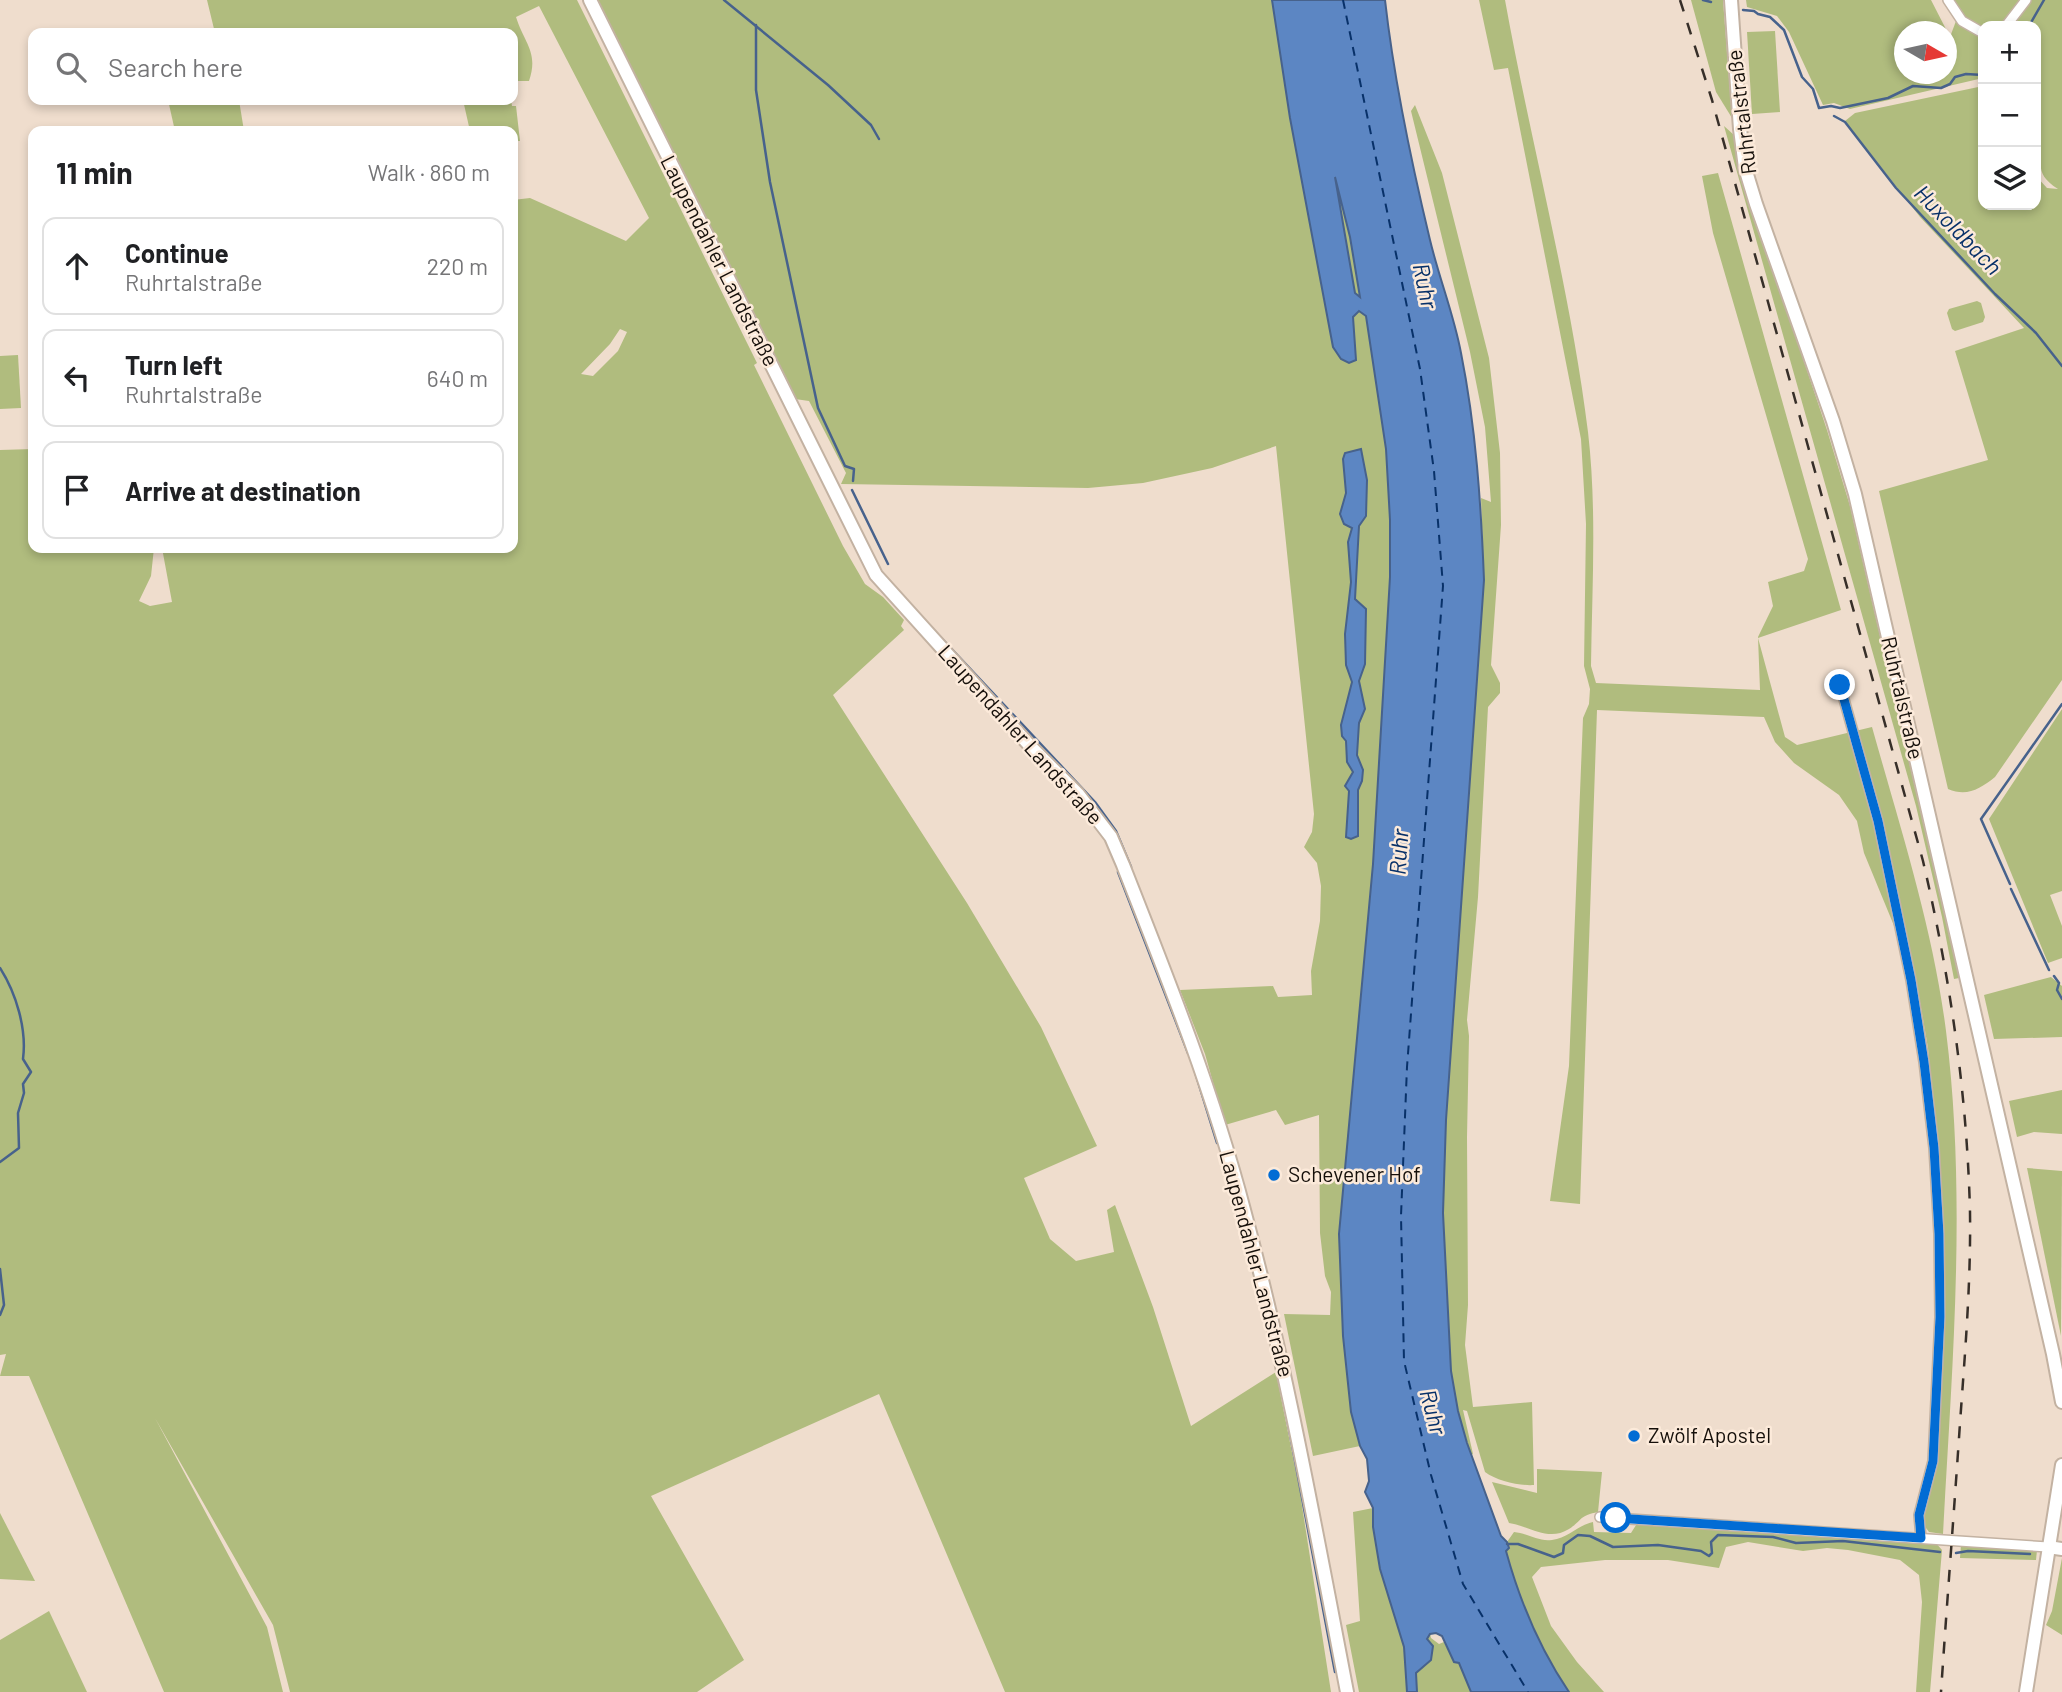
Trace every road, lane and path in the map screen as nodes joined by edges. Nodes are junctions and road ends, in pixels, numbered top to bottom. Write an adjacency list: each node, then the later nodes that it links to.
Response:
1 (590, 0): 14 (main road, Laupendahler Landstraße)
2 (1731, 0): 8 (main road, Ruhrtalstraße)
3 (1948, 0): 6 (street)
4 (2026, 0): 5 (street)
5 (2010, 21)
6 (1978, 30)
7 (1840, 685): 11 (street)
8 (2062, 1402)
9 (2062, 1465): 12 (main road)
10 (1600, 1517): 11 (street)
11 (1921, 1538): 12 (street)
12 (2048, 1547): 13 (main road); 15 (main road)
13 (2062, 1549)
14 (1347, 1692)
15 (2026, 1692)

